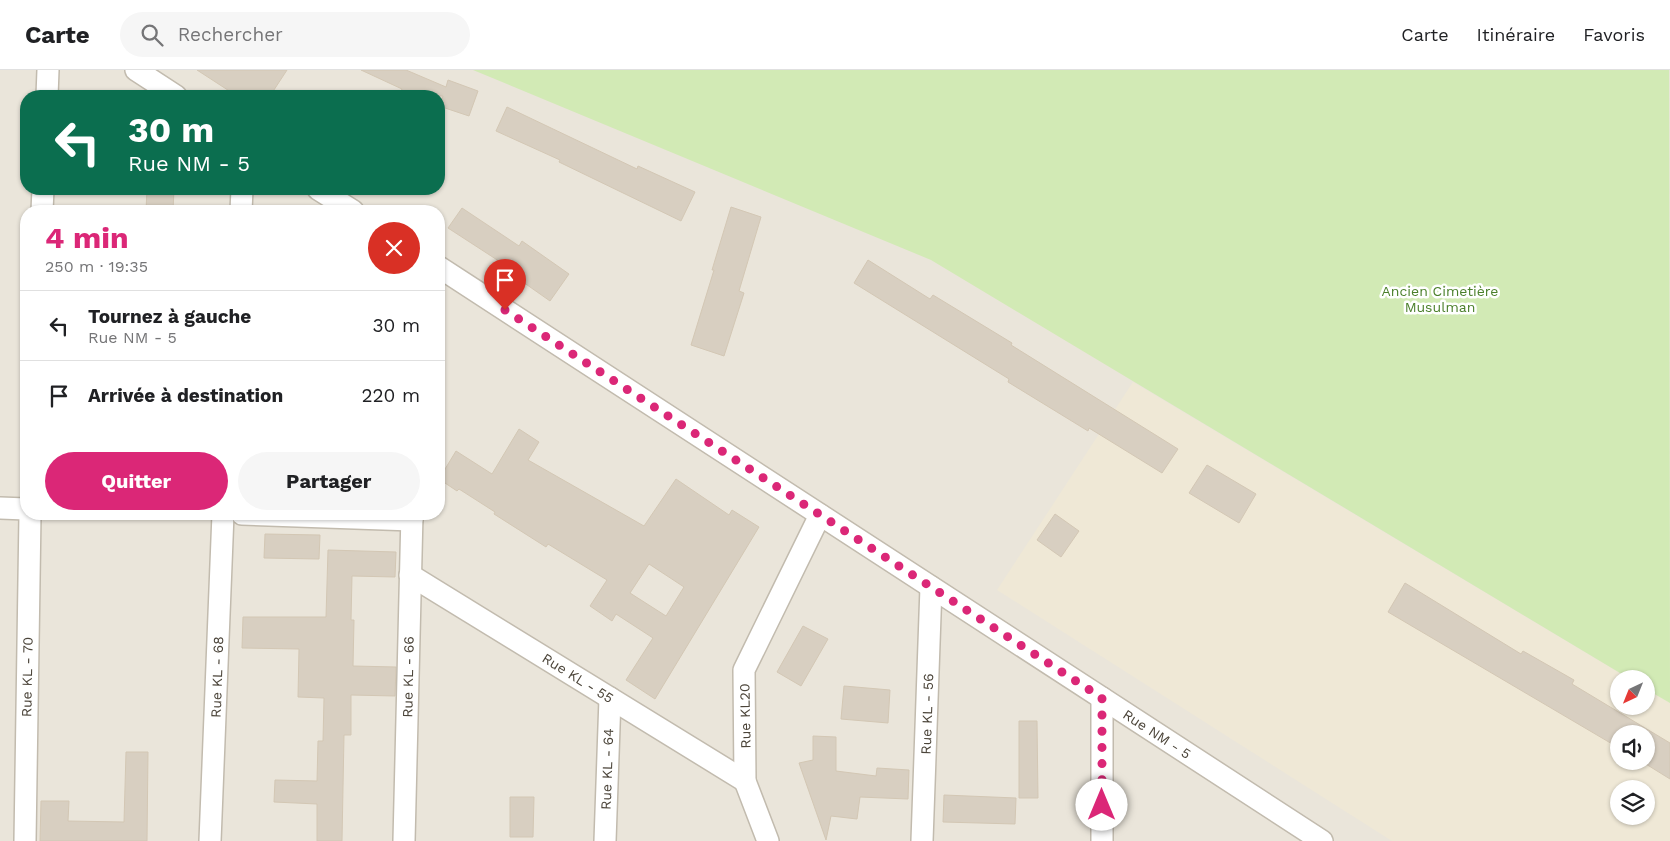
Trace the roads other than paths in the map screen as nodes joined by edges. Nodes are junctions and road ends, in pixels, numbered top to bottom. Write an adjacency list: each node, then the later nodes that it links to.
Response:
1 (48, 70): 3 (street)
2 (136, 70): 4 (street)
3 (47, 90)
4 (167, 90)
5 (327, 195): 6 (street)
6 (343, 205)
7 (445, 271): 10 (street, Rue NM - 5)
8 (0, 508): 9 (street)
9 (20, 509)
10 (820, 515): 15 (street, Rue NM - 5); 18 (street, Rue KL20)
11 (30, 520): 20 (street, Rue KL - 70)
12 (223, 520): 21 (street, Rue KL - 68)
13 (412, 520): 14 (street, Rue KL - 66)
14 (410, 575): 16 (street, Rue KL - 55); 22 (street, Rue KL - 66)
15 (931, 587): 17 (street, Rue NM - 5); 25 (street, Rue KL - 56)
16 (610, 698): 18 (street, Rue KL - 55); 23 (street, Rue KL - 64)
17 (1102, 698): 19 (street, Rue NM - 5); 26 (street)
18 (745, 781): 24 (street, Rue KL20)
19 (1295, 833): 27 (street, Rue NM - 5)
20 (25, 841)
21 (210, 841)
22 (404, 841)
23 (605, 841)
24 (768, 841)
25 (922, 841)
26 (1102, 841)
27 (1322, 841)

